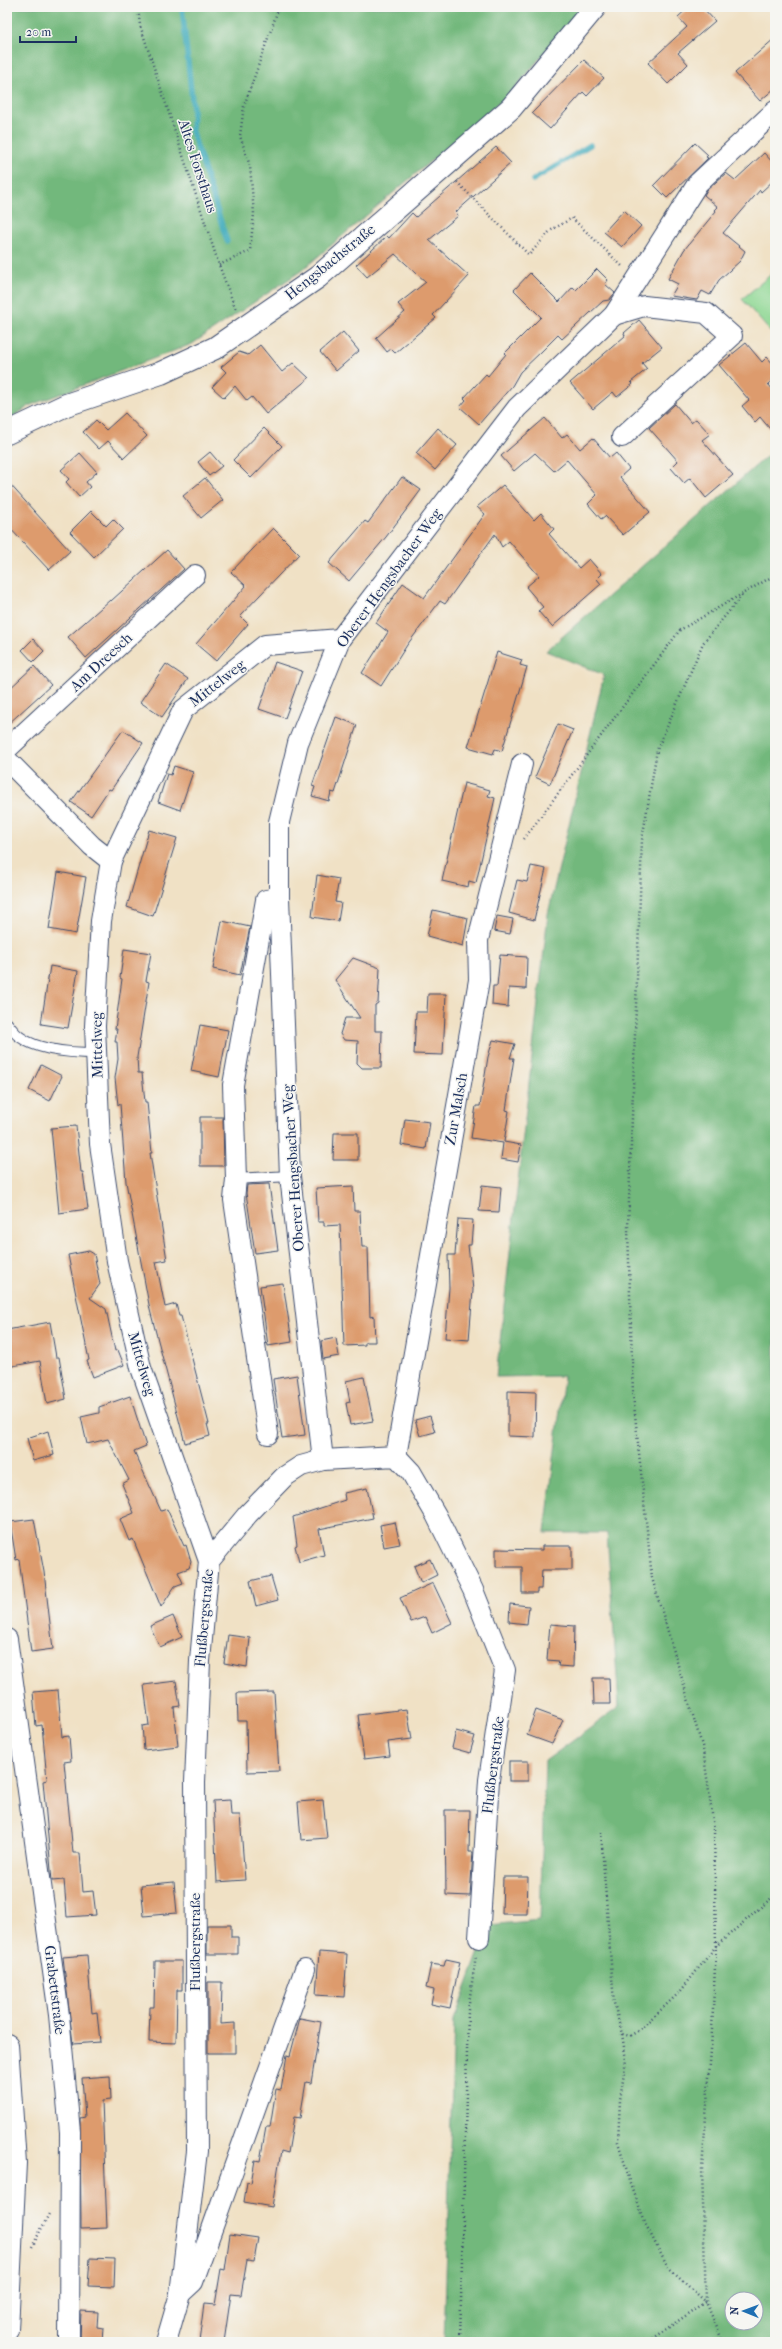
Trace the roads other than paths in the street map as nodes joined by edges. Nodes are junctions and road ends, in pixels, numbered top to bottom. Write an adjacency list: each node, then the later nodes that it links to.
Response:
1 (595, 7): 4 (street, Hengsbachstraße)
2 (775, 111): 3 (street, Oberer Hengsbacher Weg)
3 (614, 315): 5 (street, Oberer Hengsbacher Weg); 7 (street, Oberer Hengsbacher Weg)
4 (7, 433)
5 (622, 437)
6 (195, 575): 8 (street, Am Dreesch)
7 (340, 639): 11 (street, Mittelweg); 12 (street, Oberer Hengsbacher Weg)
8 (7, 749)
9 (7, 760): 11 (street)
10 (522, 764): 18 (street, Zur Malsch)
11 (111, 861): 14 (street, Mittelweg)
12 (279, 898): 15 (street, Oberer Hengsbacher Weg); 16 (street)
13 (7, 1024): 14 (lane)
14 (96, 1053): 20 (street, Mittelweg)
15 (290, 1176): 16 (lane); 19 (street, Oberer Hengsbacher Weg)
16 (236, 1179): 17 (street)
17 (268, 1434)
18 (396, 1456): 19 (street, Flußbergstraße); 22 (street, Flußbergstraße)
19 (323, 1460): 20 (street, Flußbergstraße)
20 (209, 1561): 25 (street, Flußbergstraße)
21 (7, 1640): 27 (street, Grabettstraße)
22 (479, 1938)
23 (305, 1969): 25 (street, Flußbergstraße)
24 (7, 2045): 26 (street)
25 (180, 2294): 28 (street, Flußbergstraße)
26 (7, 2330)
27 (69, 2342)
28 (166, 2342)

